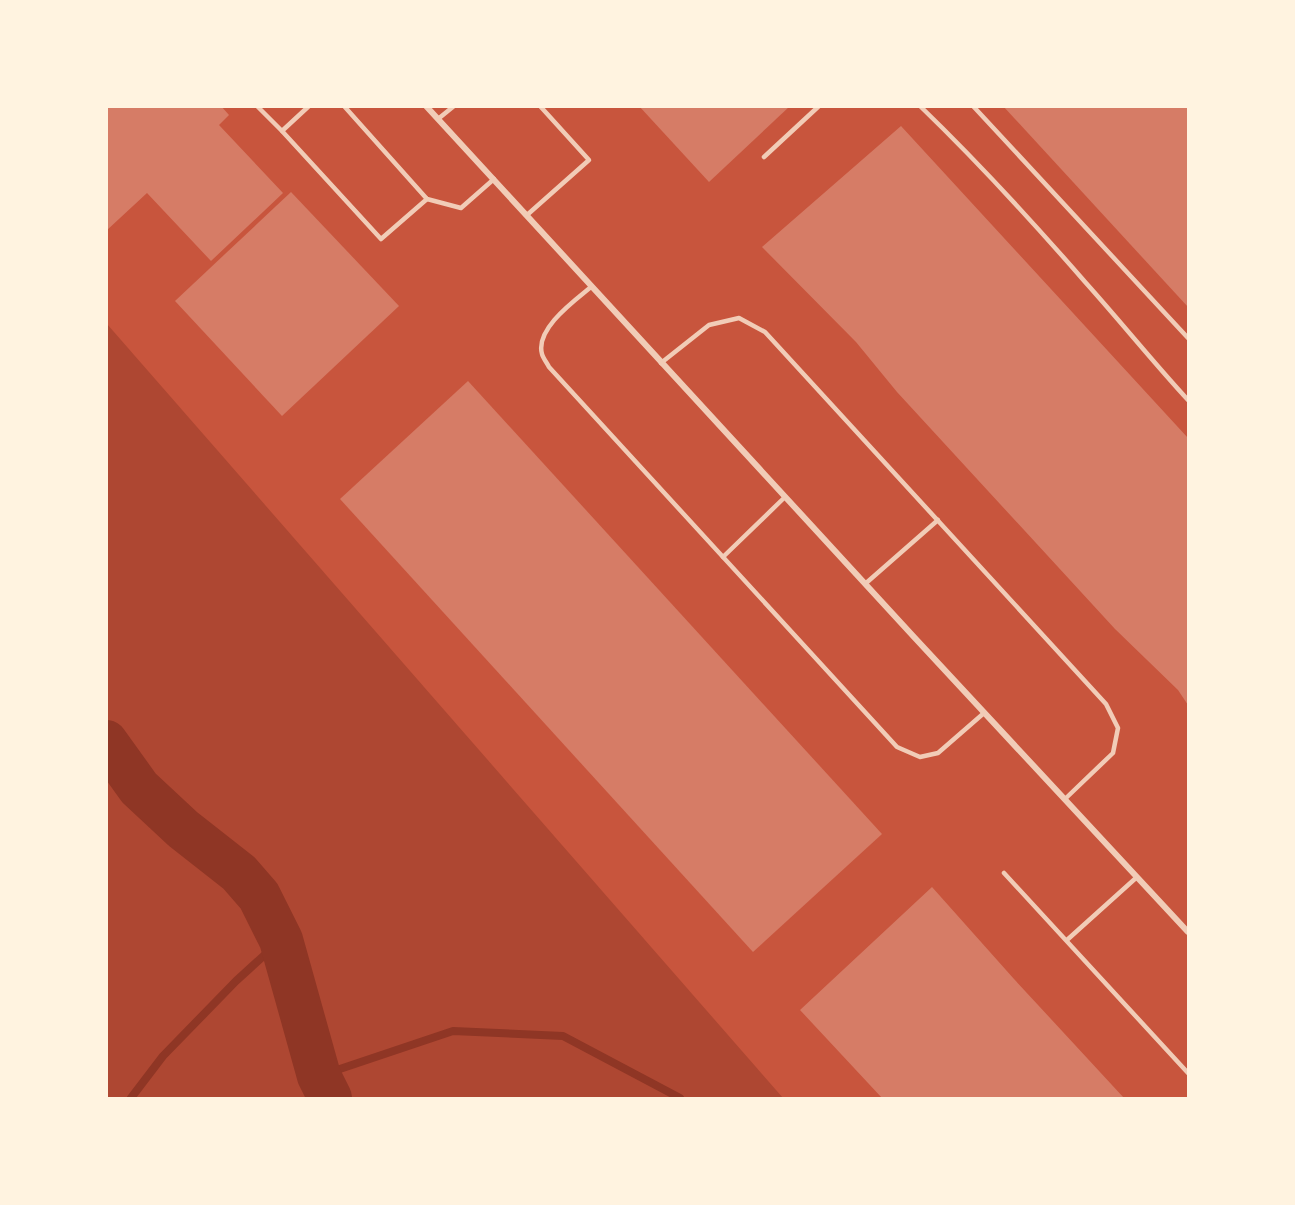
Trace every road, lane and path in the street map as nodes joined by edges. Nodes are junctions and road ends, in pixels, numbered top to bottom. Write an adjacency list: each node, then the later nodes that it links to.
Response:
1 (257, 106): 11 (lane)
2 (309, 106): 11 (lane)
3 (344, 106): 14 (lane)
4 (426, 106): 10 (street)
5 (454, 106): 10 (lane)
6 (540, 106): 15 (lane)
7 (819, 106): 12 (lane)
8 (920, 106): 19 (lane)
9 (973, 106): 17 (lane)
10 (438, 119): 13 (street)
11 (282, 131): 14 (lane)
12 (764, 157)
13 (494, 179): 14 (lane); 15 (street)
14 (427, 199)
15 (527, 215): 16 (street)
16 (591, 287): 18 (street); 22 (lane)
17 (1188, 338)
18 (661, 363): 20 (street); 21 (lane)
19 (1188, 400)
20 (785, 497): 22 (lane); 23 (street)
21 (938, 520): 23 (lane); 25 (lane)
22 (723, 556): 24 (lane)
23 (865, 584): 24 (street)
24 (984, 713): 25 (street)
25 (1065, 799): 27 (street)
26 (1004, 873): 29 (lane)
27 (1137, 877): 28 (street); 29 (lane)
28 (1188, 932)
29 (1067, 940): 30 (lane)
30 (1188, 1073)

